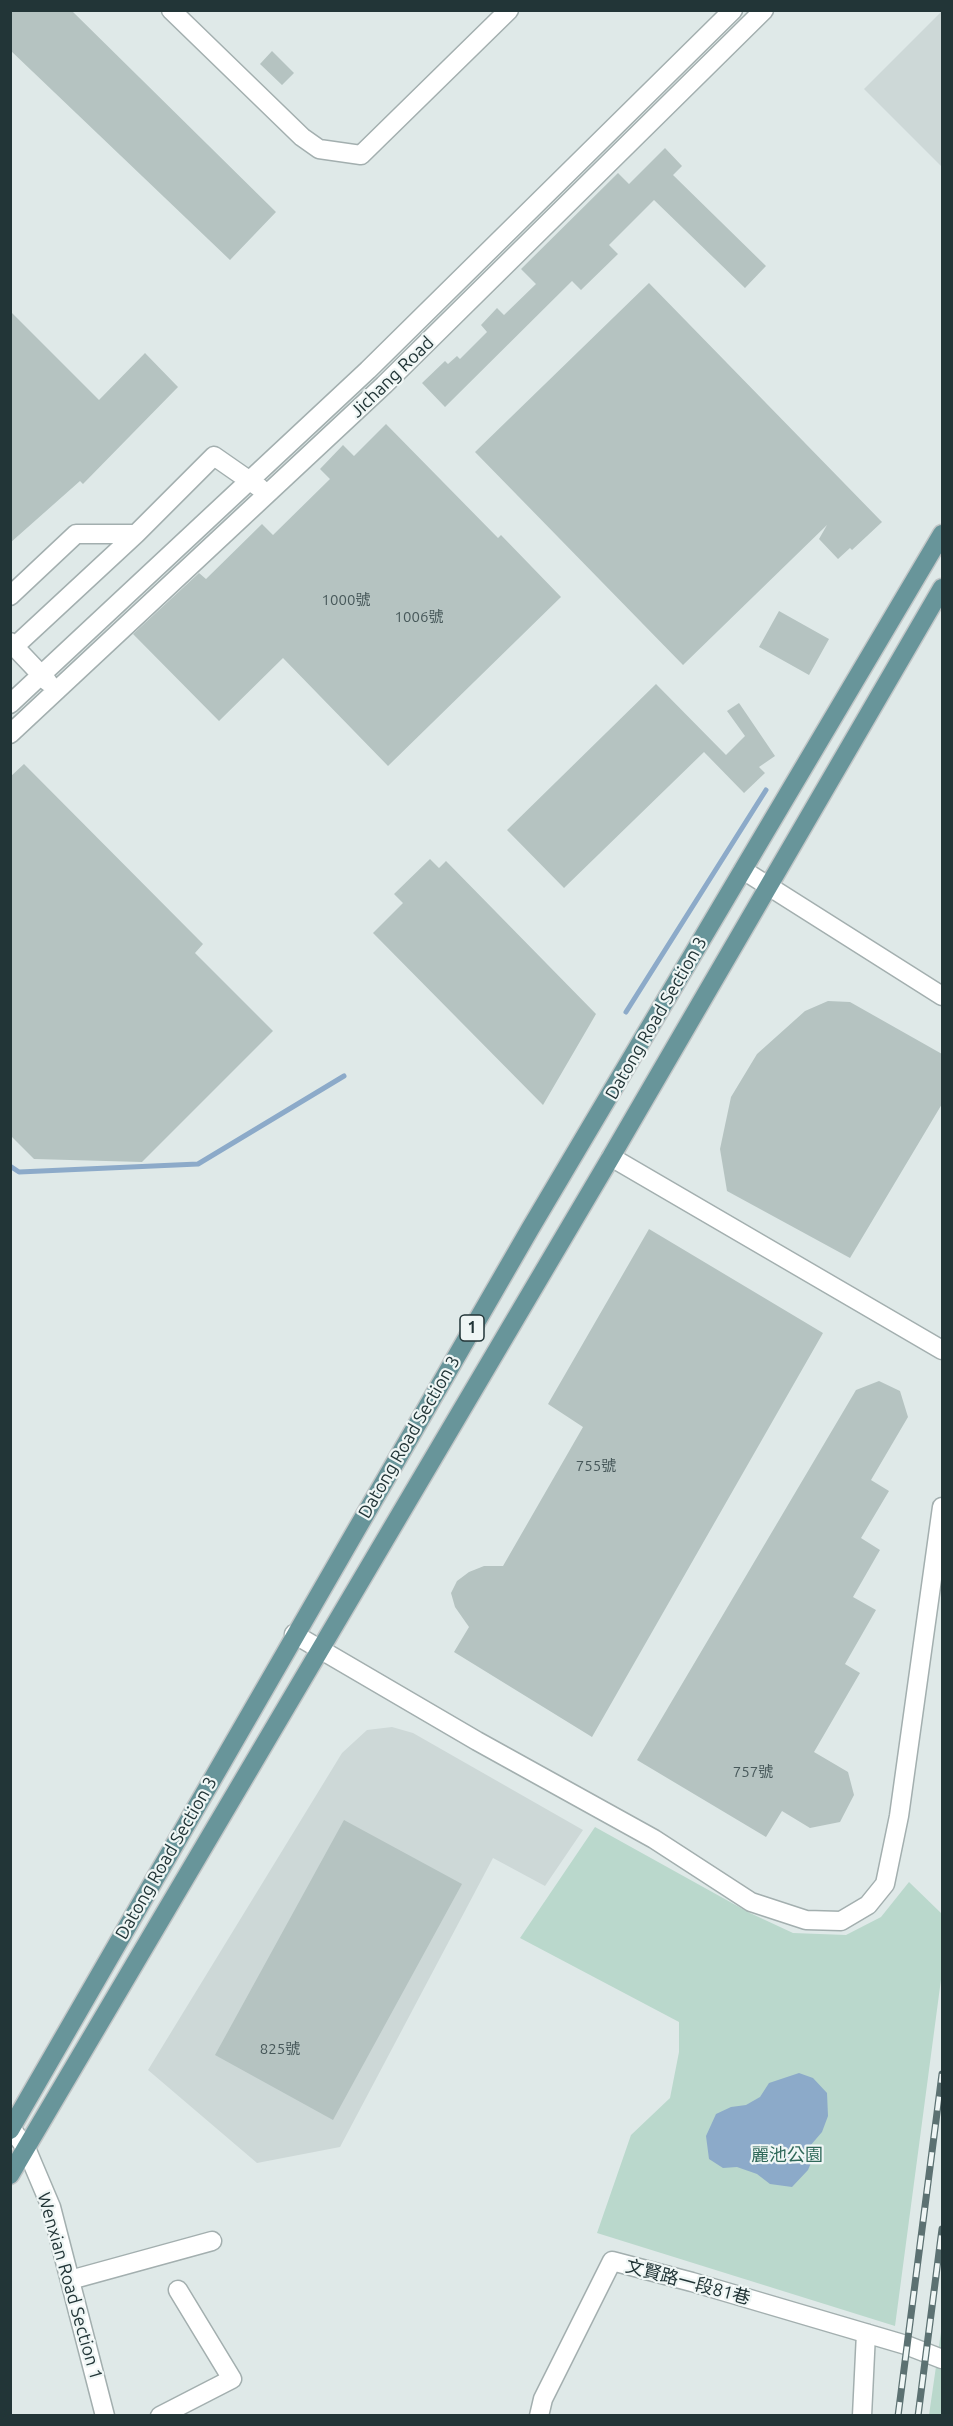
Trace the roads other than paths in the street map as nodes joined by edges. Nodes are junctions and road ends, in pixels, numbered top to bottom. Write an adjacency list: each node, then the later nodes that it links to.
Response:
1 (171, 10): 2 (street)
2 (509, 10)
3 (733, 10): 5 (street, Jichang Road)
4 (764, 10): 6 (street, Jichang Road)
5 (251, 482): 6 (street); 7 (street); 12 (street, Jichang Road)
6 (269, 494): 13 (street, Jichang Road)
7 (136, 534): 10 (street); 11 (street)
8 (942, 534): 16 (main road, Datong Road Section 3 / 1)
9 (942, 588): 17 (main road, Datong Road Section 3 / 1)
10 (10, 596)
11 (12, 645): 12 (street)
12 (41, 675): 13 (street); 14 (street, Jichang Road)
13 (56, 691): 15 (street, Jichang Road)
14 (10, 704)
15 (10, 734)
16 (743, 870): 17 (street); 22 (main road, Datong Road Section 3 / 1)
17 (770, 886): 18 (street); 19 (main road, Datong Road Section 3 / 1)
18 (942, 996)
19 (611, 1156): 20 (street); 23 (main road, Datong Road Section 3 / 1)
20 (942, 1350)
21 (942, 1506): 23 (street)
22 (294, 1634): 23 (street); 24 (main road, Datong Road Section 3 / 1)
23 (321, 1650): 25 (main road, Datong Road Section 3 / 1)
24 (11, 2128): 25 (street, Wenxian Road Section 1)
25 (26, 2148): 26 (main road, 1); 28 (street, Wenxian Road Section 1)
26 (10, 2175)
27 (212, 2241): 28 (street)
28 (70, 2280): 32 (street, Wenxian Road Section 1)
29 (178, 2290): 33 (street)
30 (866, 2333): 31 (street, 文賢路一段81巷); 34 (street, 文賢路一段81巷); 35 (street)
31 (934, 2357)
32 (105, 2415)
33 (160, 2415)
34 (539, 2415)
35 (862, 2415)

